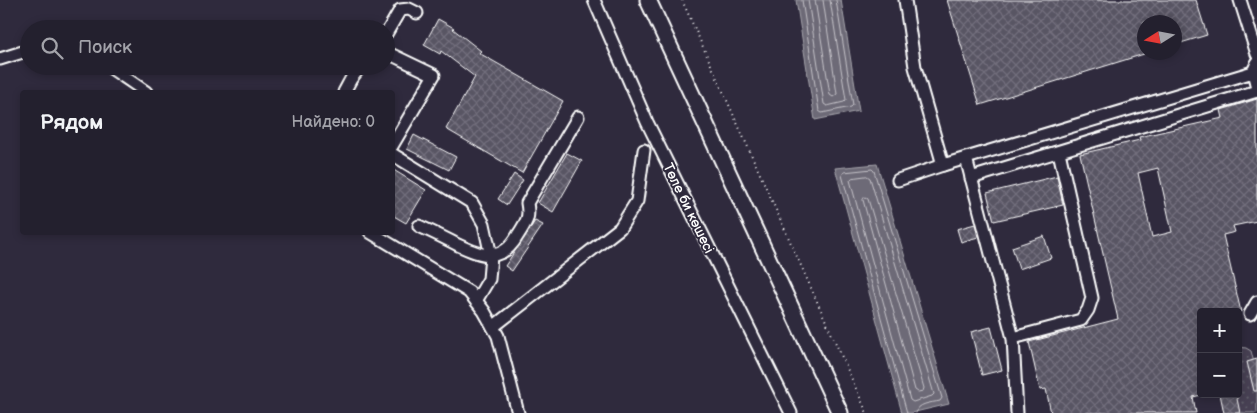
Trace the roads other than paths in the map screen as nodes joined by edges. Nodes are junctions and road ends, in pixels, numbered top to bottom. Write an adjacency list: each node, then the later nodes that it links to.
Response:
1 (594, 0): 35 (street, Төле би көшесі)
2 (648, 0): 36 (main road)
3 (905, 0): 23 (street)
4 (1240, 0): 8 (street)
5 (417, 13): 6 (street)
6 (394, 20)
7 (20, 53): 10 (street)
8 (1257, 54)
9 (395, 56): 18 (street)
10 (0, 59)
11 (1255, 67): 16 (street); 22 (street)
12 (121, 75): 14 (street)
13 (354, 75): 15 (street)
14 (143, 90)
15 (345, 90)
16 (1257, 90): 20 (street)
17 (578, 118): 28 (street)
18 (395, 141)
19 (644, 150): 32 (street)
20 (1059, 152): 24 (street); 33 (street)
21 (395, 156): 28 (street)
22 (966, 158): 23 (street); 24 (street)
23 (943, 165): 25 (street)
24 (971, 178): 33 (street)
25 (898, 180)
26 (419, 226): 28 (street)
27 (375, 235): 29 (street)
28 (491, 256): 29 (street)
29 (476, 301): 32 (street)
30 (1257, 302): 31 (street)
31 (1250, 314)
32 (493, 327): 34 (street)
33 (1013, 338): 37 (street)
34 (518, 413)
35 (791, 413)
36 (840, 413)
37 (1018, 413)

